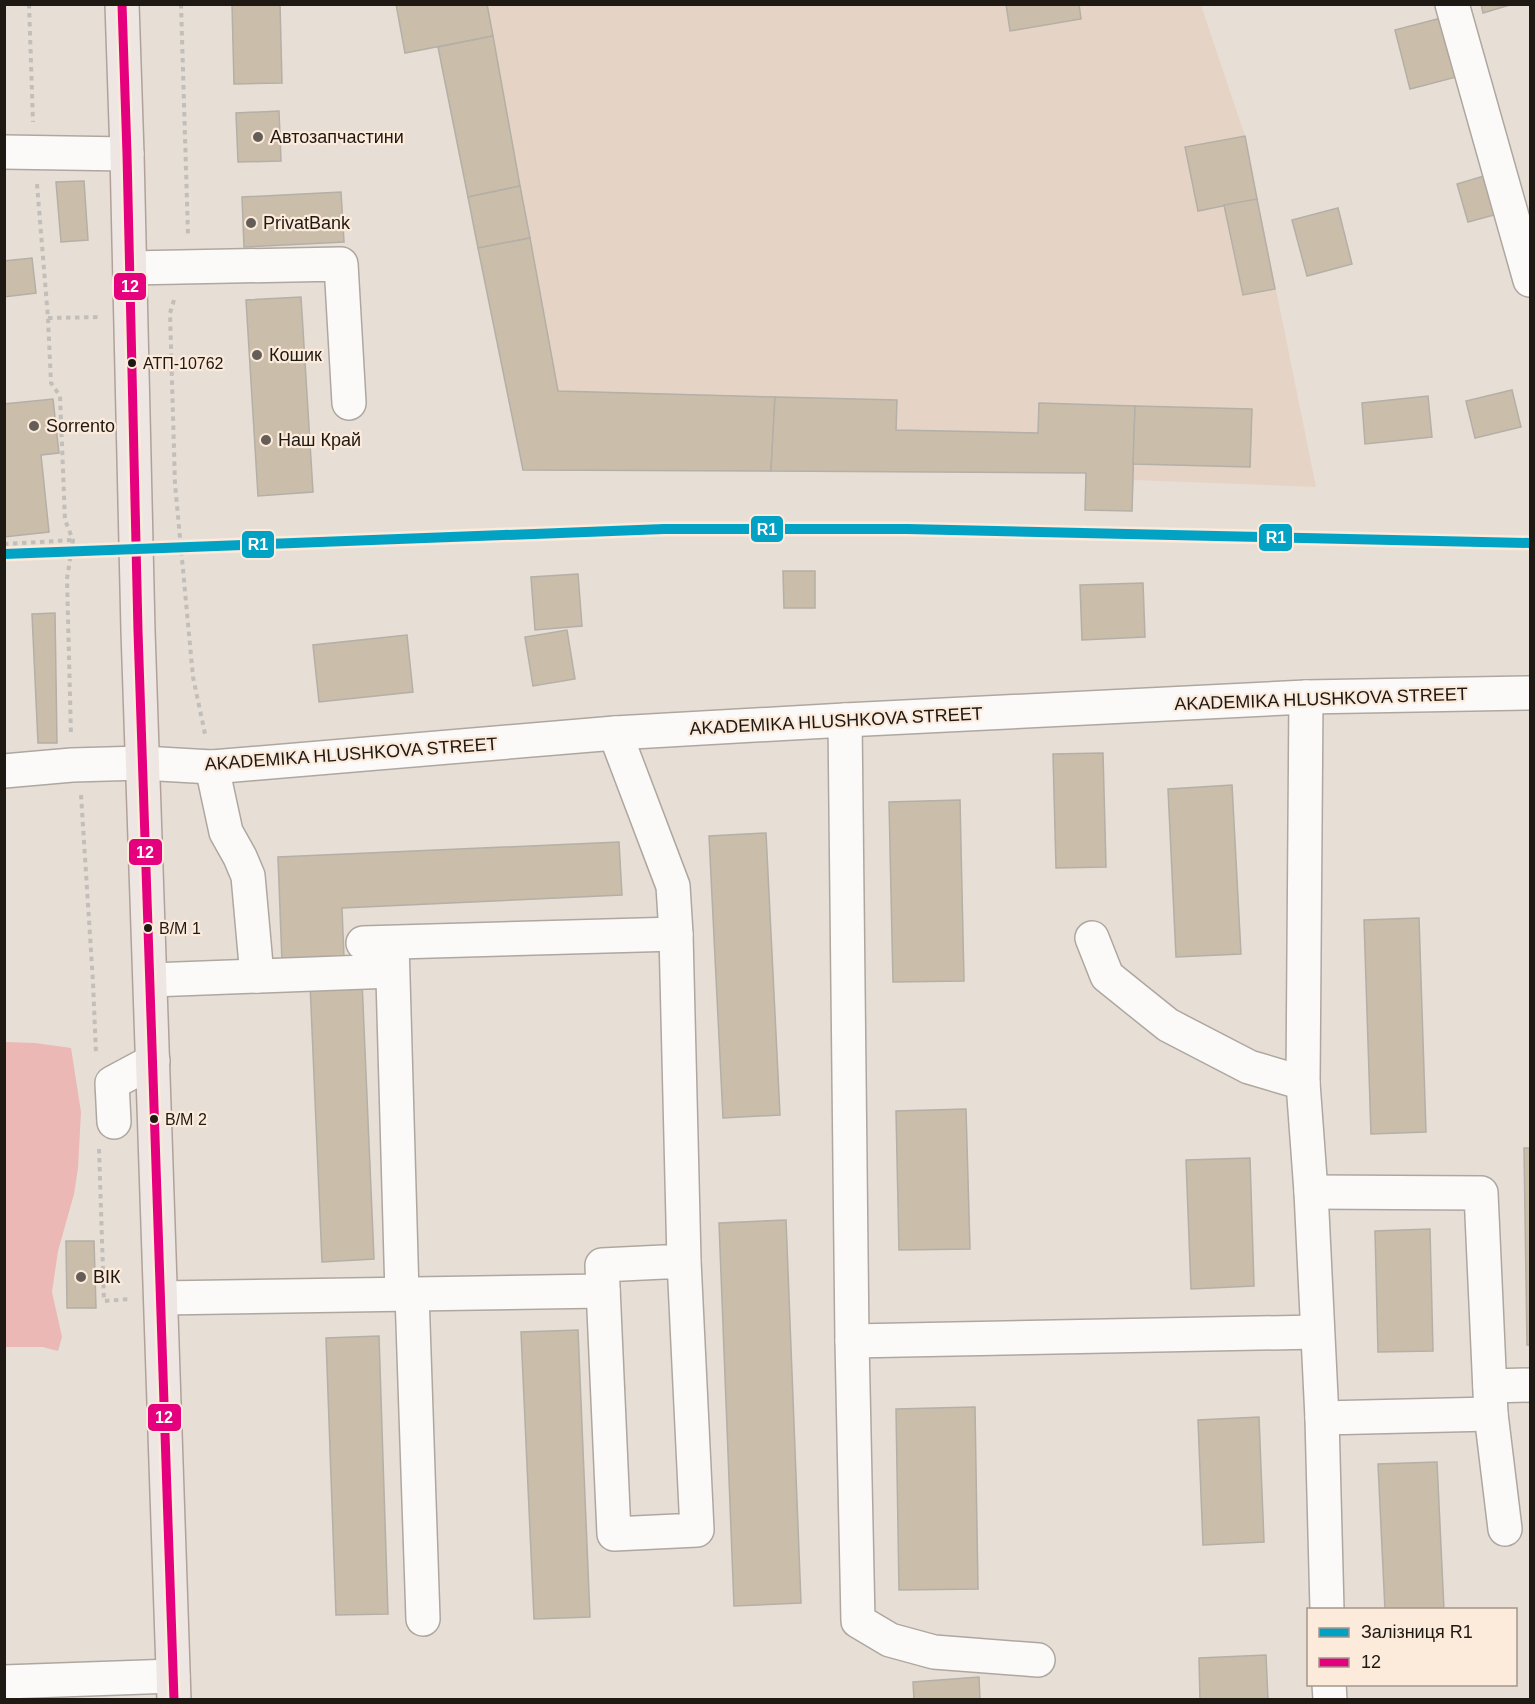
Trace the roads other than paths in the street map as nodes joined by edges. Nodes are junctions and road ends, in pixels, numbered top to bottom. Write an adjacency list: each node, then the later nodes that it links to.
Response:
1 (122, 4): 4 (main road)
2 (1452, 4): 6 (street)
3 (4, 152): 4 (street)
4 (127, 154): 5 (main road)
5 (130, 268): 7 (street); 12 (main road)
6 (1530, 280)
7 (348, 403)
8 (1530, 693): 9 (street, AKADEMIKA HLUSHKOVA STREET)
9 (1306, 697): 10 (street, AKADEMIKA HLUSHKOVA STREET); 21 (street)
10 (845, 720): 11 (street, AKADEMIKA HLUSHKOVA STREET); 29 (street)
11 (615, 733): 13 (street, AKADEMIKA HLUSHKOVA STREET); 15 (street)
12 (142, 763): 13 (street, AKADEMIKA HLUSHKOVA STREET); 14 (street, AKADEMIKA HLUSHKOVA STREET); 19 (main road)
13 (212, 767): 18 (street)
14 (4, 771)
15 (676, 934): 17 (street); 24 (street)
16 (1092, 938): 21 (street)
17 (382, 952): 18 (street); 26 (street)
18 (258, 976): 19 (street)
19 (150, 980): 20 (main road)
20 (153, 1061): 22 (street); 27 (main road)
21 (1303, 1083): 23 (street)
22 (106, 1133)
23 (1311, 1192): 28 (street); 31 (street)
24 (684, 1261): 25 (street); 25 (street)
25 (603, 1291): 26 (street)
26 (407, 1294): 27 (street); 35 (street)
27 (160, 1298): 38 (main road)
28 (1317, 1332): 29 (street); 32 (street)
29 (852, 1341): 36 (street)
30 (1530, 1385): 31 (street)
31 (1490, 1400): 32 (street); 33 (street)
32 (1322, 1418): 34 (street)
33 (1505, 1528)
34 (1327, 1608)
35 (423, 1619)
36 (1038, 1660)
37 (4, 1682): 38 (street)
38 (174, 1688): 39 (street)
39 (126, 1700)

